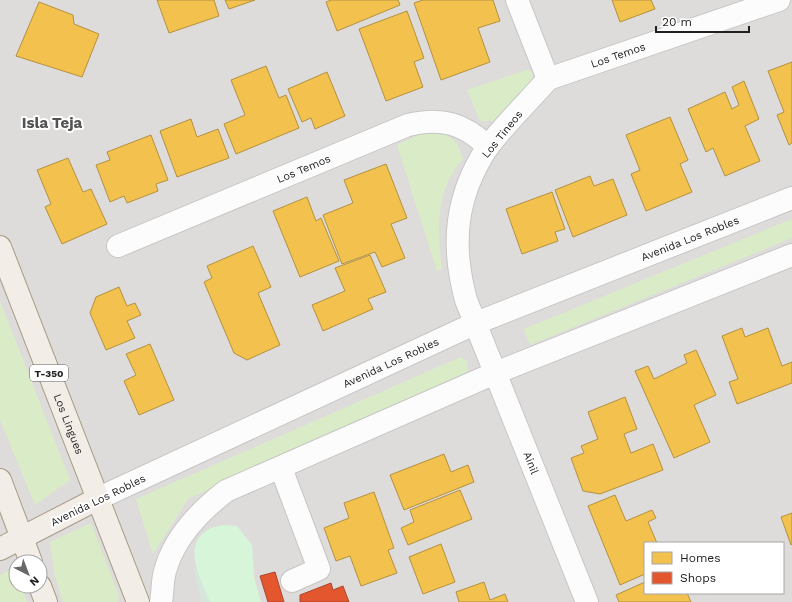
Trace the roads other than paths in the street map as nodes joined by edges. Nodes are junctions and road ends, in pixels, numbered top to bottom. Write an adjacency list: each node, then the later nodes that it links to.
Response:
1 (517, 0): 3 (street)
2 (779, 0): 3 (street, Los Temos)
3 (548, 79): 4 (street, Los Tineos)
4 (488, 147): 6 (street, Los Temos); 9 (street, Los Tineos)
5 (792, 198): 9 (street, Avenida Los Robles)
6 (118, 246)
7 (0, 247): 13 (main road, Los Lingues / T-350)
8 (792, 255): 10 (street)
9 (476, 324): 10 (street, Ainil); 13 (street, Avenida Los Robles)
10 (496, 373): 11 (street); 20 (street, Ainil)
11 (280, 468): 17 (street); 19 (street)
12 (0, 480): 14 (main road)
13 (97, 499): 14 (main road, Avenida Los Robles); 18 (main road, Los Lingues / T-350)
14 (22, 537): 15 (main road, Avenida Los Robles); 16 (main road)
15 (0, 549)
16 (28, 554)
17 (292, 581)
18 (138, 602)
19 (161, 602)
20 (587, 602)

